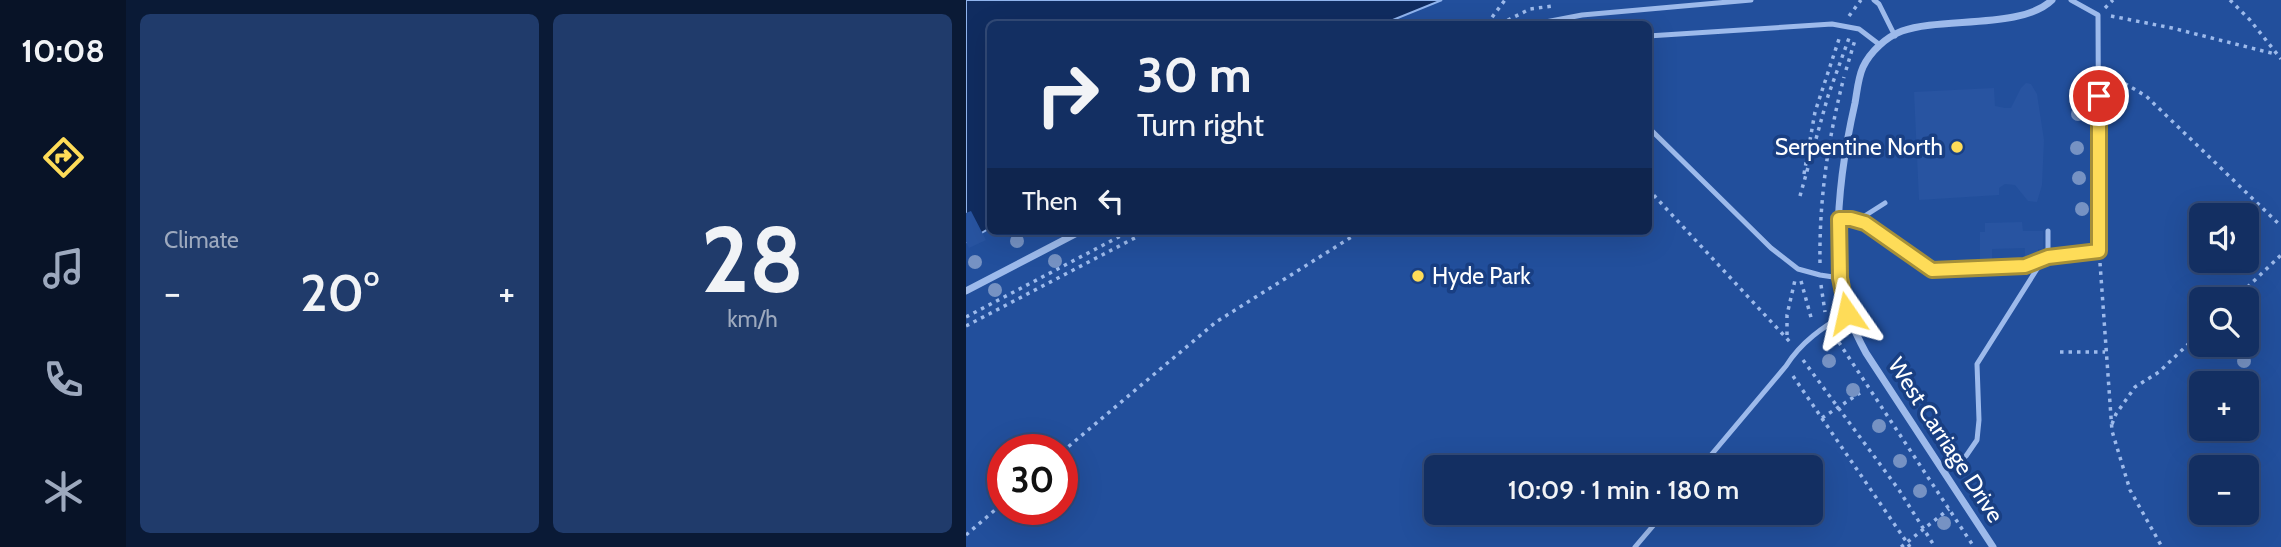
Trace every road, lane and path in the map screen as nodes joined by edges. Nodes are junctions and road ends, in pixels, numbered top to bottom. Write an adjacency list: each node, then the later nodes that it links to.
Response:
1 (1504, 0): 9 (path)
2 (1751, 0): 10 (lane)
3 (1861, 0): 11 (path)
4 (1874, 0): 14 (lane)
5 (2052, 0): 14 (street, West Carriage Drive)
6 (2071, 0): 8 (lane)
7 (2230, 0): 16 (path)
8 (2098, 15): 16 (path); 18 (lane)
9 (1489, 21)
10 (1550, 21)
11 (1843, 26): 12 (lane); 12 (path); 13 (lane)
12 (1857, 28): 15 (lane); 33 (path, West Carriage Drive)
13 (1652, 36)
14 (1895, 36): 15 (street, West Carriage Drive)
15 (1880, 45): 21 (street, West Carriage Drive)
16 (2276, 54): 17 (path)
17 (2281, 59)
18 (2099, 70): 23 (path); 29 (lane)
19 (1652, 131): 32 (lane)
20 (1885, 203): 22 (lane)
21 (1839, 219): 22 (lane); 34 (street, West Carriage Drive)
22 (1851, 219): 31 (lane)
23 (2281, 226)
24 (2048, 231): 31 (lane)
25 (1073, 235): 36 (street)
26 (1122, 235): 38 (path)
27 (1140, 235): 40 (path)
28 (1355, 235): 50 (path)
29 (2099, 251): 31 (lane); 45 (path)
30 (2281, 256): 35 (path)
31 (2048, 257): 52 (lane)
32 (1798, 269): 33 (lane); 41 (path); 42 (path)
33 (1820, 275): 34 (lane); 39 (path, West Carriage Drive)
34 (1840, 278): 37 (street, West Carriage Drive)
35 (2248, 287)
36 (966, 291)
37 (1847, 313): 39 (lane); 52 (street, West Carriage Drive)
38 (966, 317)
39 (1829, 324): 41 (lane); 54 (path, West Carriage Drive)
40 (966, 326)
41 (1815, 334): 46 (lane)
42 (1787, 337)
43 (2189, 343): 49 (path)
44 (2060, 352): 45 (path)
45 (2105, 352): 49 (path)
46 (1786, 366): 48 (path); 51 (lane)
47 (1860, 393): 48 (path)
48 (1822, 418): 58 (path)
49 (2112, 426): 63 (path)
50 (1078, 438)
51 (1711, 455)
52 (1944, 472): 53 (street, West Carriage Drive)
53 (1963, 500): 54 (path); 62 (street, West Carriage Drive)
54 (1950, 509): 58 (path); 61 (path, West Carriage Drive)
55 (987, 517): 57 (path)
56 (1654, 525): 59 (lane)
57 (966, 535)
58 (1908, 545): 60 (path)
59 (1635, 547)
60 (1901, 547)
61 (1974, 547)
62 (1993, 547)
63 (2162, 547)

